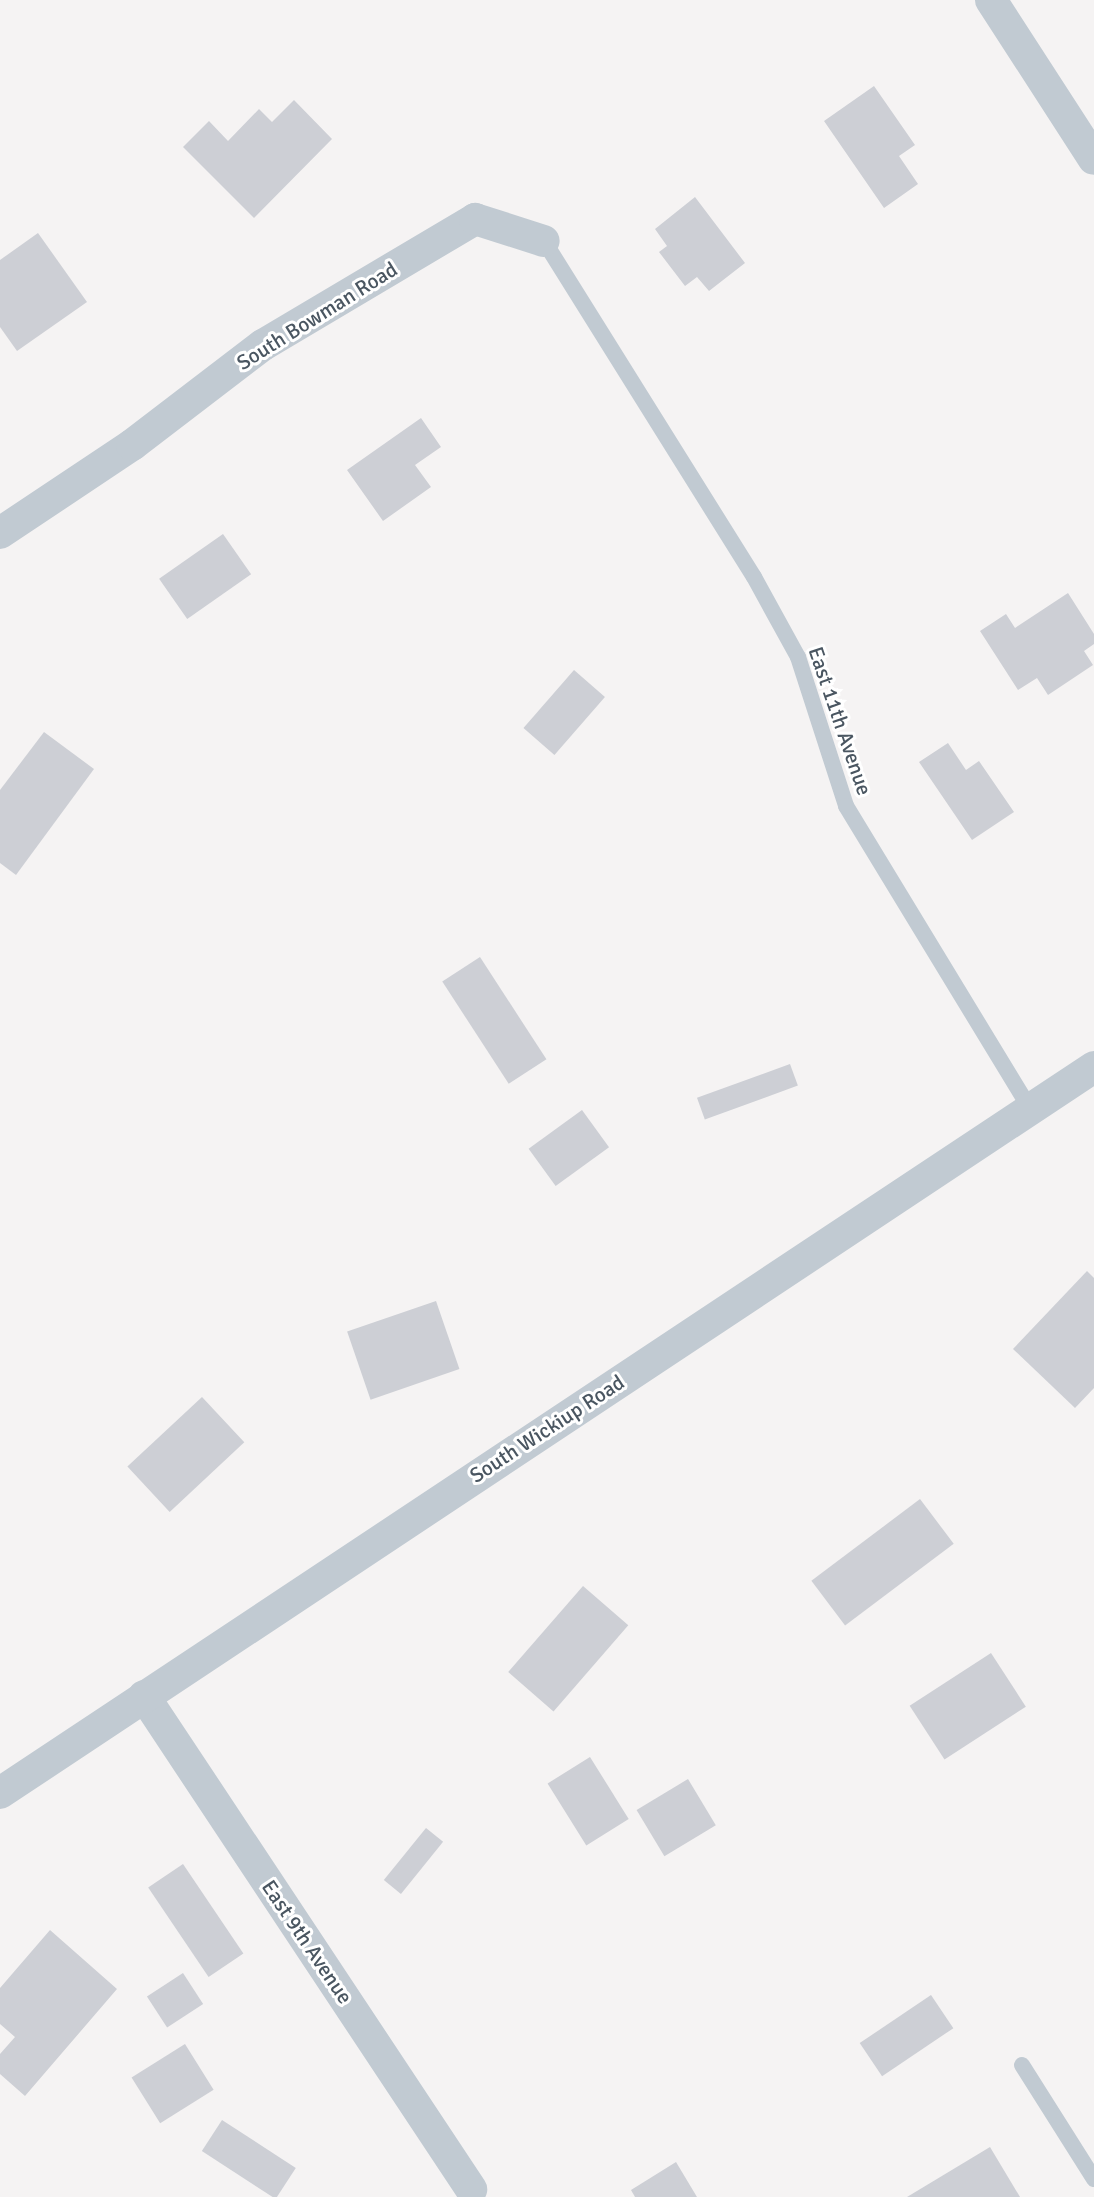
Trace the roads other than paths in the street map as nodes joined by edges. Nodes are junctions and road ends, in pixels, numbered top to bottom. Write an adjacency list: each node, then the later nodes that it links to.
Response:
1 (991, 0): 2 (street)
2 (1094, 159)
3 (544, 241): 4 (street, South Bowman Road); 6 (lane, East 11th Avenue)
4 (0, 533)
5 (1094, 1067): 6 (street, South Wickiup Road)
6 (1030, 1109): 7 (street, South Wickiup Road)
7 (144, 1696): 8 (street, South Wickiup Road); 11 (street, East 9th Avenue)
8 (0, 1793)
9 (1022, 2065): 10 (lane)
10 (1094, 2179)
11 (471, 2189)

